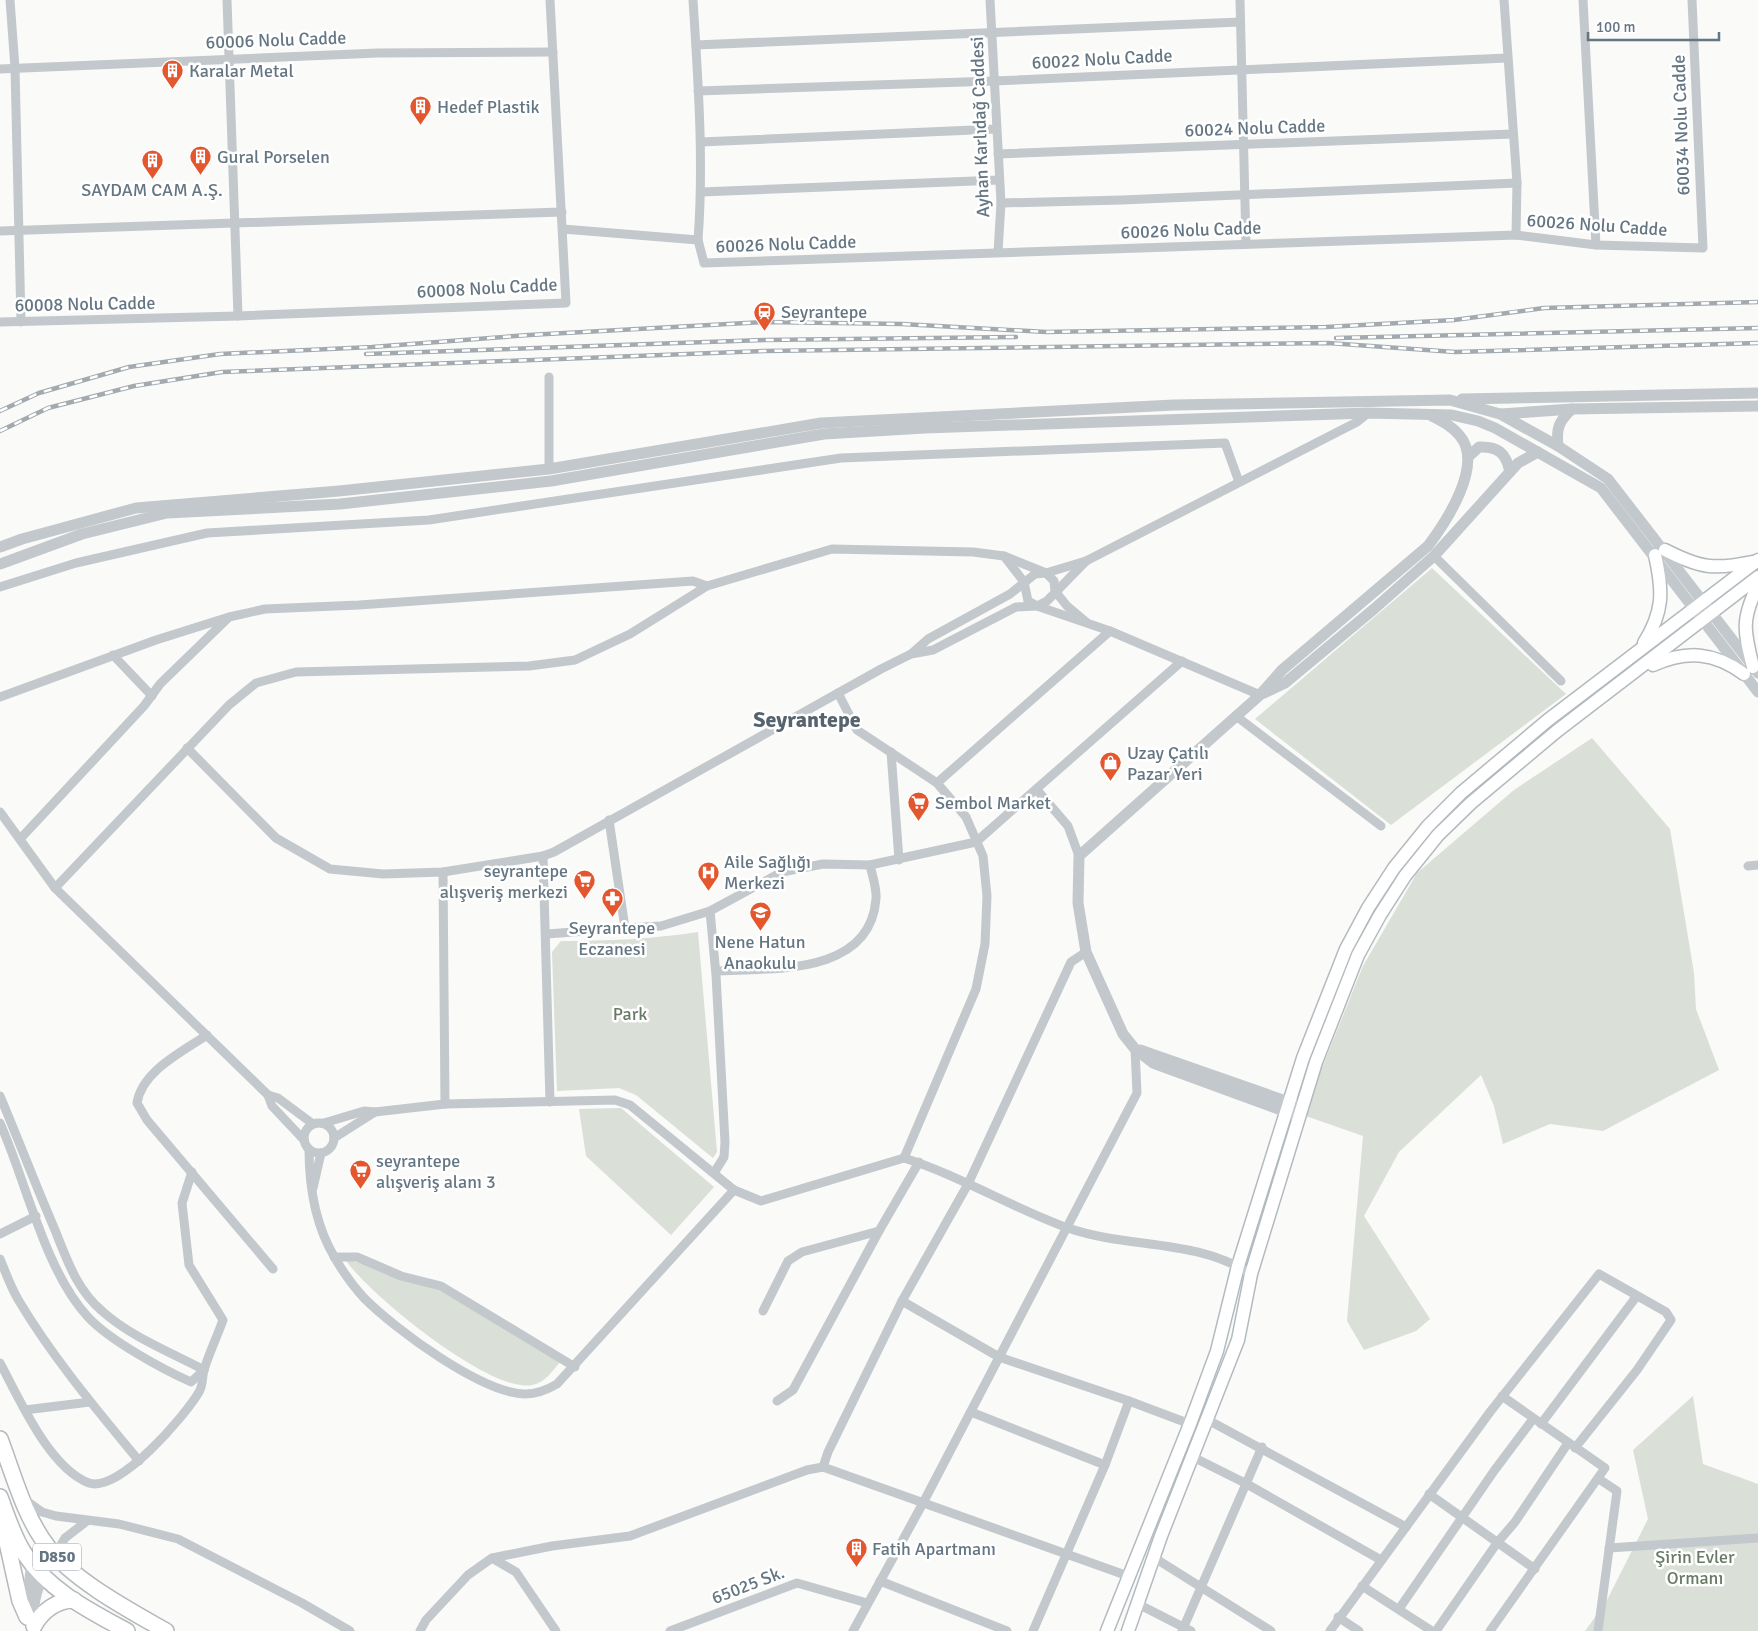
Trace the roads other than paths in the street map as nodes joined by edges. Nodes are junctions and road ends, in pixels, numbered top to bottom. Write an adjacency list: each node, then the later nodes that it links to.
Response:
1 (10, 0): 16 (street)
2 (227, 0): 14 (street)
3 (550, 0): 13 (street, 60008 Nolu Cadde)
4 (693, 0): 12 (street)
5 (990, 0): 11 (street, Ayhan Karlıdağ Caddesi)
6 (1240, 0): 10 (street)
7 (1504, 0): 15 (street)
8 (1583, 0): 39 (street)
9 (1692, 0): 40 (street, 60034 Nolu Cadde)
10 (1240, 22): 11 (street); 17 (street)
11 (993, 32): 12 (street); 19 (street, Ayhan Karlıdağ Caddesi)
12 (696, 45): 20 (street)
13 (553, 52): 14 (street, 60006 Nolu Cadde); 31 (street, 60008 Nolu Cadde)
14 (230, 58): 16 (street, 60006 Nolu Cadde); 32 (street)
15 (1507, 58): 17 (street, 60022 Nolu Cadde); 22 (street)
16 (15, 68): 18 (street, 60006 Nolu Cadde); 34 (street)
17 (1241, 68): 19 (street, 60022 Nolu Cadde); 24 (street)
18 (0, 69)
19 (994, 81): 20 (street, 60022 Nolu Cadde); 21 (street, Ayhan Karlıdağ Caddesi)
20 (698, 91): 23 (street)
21 (996, 130): 23 (street); 25 (street, Ayhan Karlıdağ Caddesi)
22 (1512, 134): 24 (street, 60024 Nolu Cadde); 27 (street)
23 (701, 142): 28 (street)
24 (1243, 146): 25 (street, 60024 Nolu Cadde); 29 (street)
25 (998, 154): 26 (street, Ayhan Karlıdağ Caddesi)
26 (1000, 180): 28 (street); 30 (street, Ayhan Karlıdağ Caddesi)
27 (1517, 183): 29 (street, 60026 Nolu Cadde); 36 (street)
28 (702, 192): 37 (street)
29 (1244, 194): 30 (street, 60026 Nolu Cadde); 38 (street)
30 (1001, 203): 41 (street, Ayhan Karlıdağ Caddesi)
31 (562, 212): 32 (street); 33 (street, 60008 Nolu Cadde)
32 (235, 223): 34 (street); 42 (street)
33 (563, 229): 37 (street); 42 (street, 60008 Nolu Cadde)
34 (18, 230): 35 (street); 44 (street)
35 (0, 231)
36 (1516, 236): 38 (street, 60026 Nolu Cadde); 39 (street, 60026 Nolu Cadde)
37 (698, 240): 41 (street, 60026 Nolu Cadde)
38 (1246, 244): 41 (street, 60026 Nolu Cadde)
39 (1596, 245): 40 (street, 60026 Nolu Cadde)
40 (1703, 248)
41 (998, 252)
42 (238, 316): 44 (street, 60008 Nolu Cadde)
43 (0, 322): 44 (street, 60008 Nolu Cadde)
44 (21, 322)
45 (550, 376): 57 (street)
46 (1758, 394): 47 (street)
47 (1450, 400): 52 (street); 57 (street)
48 (1758, 406): 49 (street)
49 (1572, 409): 52 (street); 54 (street)
50 (1368, 412): 51 (street); 59 (street); 66 (street)
51 (1428, 414): 53 (street); 56 (street)
52 (1500, 414): 53 (street); 54 (street)
53 (1452, 415): 55 (street)
54 (1558, 446): 61 (street)
55 (1538, 452): 58 (street); 61 (street)
56 (1468, 457): 58 (street); 89 (street)
57 (549, 469): 60 (street)
58 (1510, 472): 63 (street)
59 (1239, 482): 65 (street); 72 (street)
60 (0, 547)
61 (1660, 552): 64 (main road); 74 (street); 80 (main road)
62 (1004, 556): 67 (street); 69 (street); 71 (street)
63 (1434, 556): 86 (street); 89 (street)
64 (1757, 560): 74 (main road)
65 (1086, 561): 67 (street); 73 (street)
66 (0, 564)
67 (1046, 573): 69 (street); 73 (street)
68 (1758, 577): 76 (main road)
69 (1024, 582): 75 (street); 81 (street)
70 (1758, 585): 84 (main road)
71 (707, 586): 77 (street); 93 (street)
72 (0, 587)
73 (1055, 591): 75 (street); 78 (street)
74 (1700, 604): 76 (street); 80 (main road)
75 (1036, 606): 78 (street); 81 (street)
76 (1709, 616): 84 (street); 85 (main road)
77 (229, 617): 82 (street); 90 (street)
78 (1086, 622): 79 (street)
79 (1110, 631): 83 (street); 95 (street)
80 (1640, 650): 121 (main road)
81 (911, 654): 88 (street)
82 (113, 655): 90 (street); 91 (street)
83 (1182, 661): 89 (street); 96 (street)
84 (1752, 671): 85 (main road); 87 (street)
85 (1634, 672): 123 (main road)
86 (1561, 681)
87 (1758, 692)
88 (838, 693): 94 (street); 98 (street)
89 (1260, 695): 92 (street)
90 (152, 696): 100 (street)
91 (0, 697)
92 (1236, 716): 99 (street); 103 (street)
93 (187, 748): 108 (street); 109 (street)
94 (891, 752): 95 (street); 104 (street)
95 (937, 783): 101 (street)
96 (1037, 790): 101 (street); 103 (street)
97 (0, 812): 100 (street)
98 (609, 820): 102 (street); 111 (street)
99 (1381, 826)
100 (21, 838): 109 (street)
101 (976, 842): 104 (street); 131 (street)
102 (543, 856): 108 (street); 112 (street)
103 (1079, 856): 113 (street)
104 (899, 860): 105 (street)
105 (870, 865): 110 (street); 114 (street)
106 (1758, 865): 107 (street)
107 (1748, 866)
108 (443, 872): 120 (street)
109 (55, 888): 115 (street)
110 (710, 911): 111 (street); 114 (street)
111 (625, 928): 112 (street)
112 (546, 934): 119 (street)
113 (1086, 952): 116 (street); 135 (street)
114 (716, 971): 134 (street)
115 (207, 1035): 117 (street); 133 (street)
116 (1135, 1049): 121 (street); 139 (street)
117 (268, 1095): 126 (street); 128 (street)
118 (0, 1096): 153 (street)
119 (550, 1102): 120 (street); 134 (street)
120 (445, 1104): 122 (street)
121 (1288, 1107): 123 (street); 144 (main road)
122 (374, 1112): 125 (street); 127 (street)
123 (1301, 1112): 146 (main road)
124 (0, 1123): 138 (street)
125 (324, 1123): 126 (street); 127 (street)
126 (313, 1124): 128 (street)
127 (334, 1138): 130 (street)
128 (304, 1140): 129 (street)
129 (309, 1149): 130 (street); 136 (street)
130 (322, 1153): 136 (street)
131 (904, 1158): 132 (street); 137 (street)
132 (919, 1162): 135 (street); 140 (street)
133 (192, 1172): 145 (street); 153 (street)
134 (714, 1173): 137 (street)
135 (968, 1184): 139 (street); 148 (street)
136 (312, 1189): 142 (street)
137 (734, 1190): 152 (street)
138 (36, 1216): 141 (street); 153 (street)
139 (1068, 1228): 144 (street); 150 (street)
140 (878, 1231): 149 (street); 156 (street)
141 (0, 1234)
142 (334, 1258): 152 (street); 152 (street)
143 (0, 1259): 157 (street)
144 (1238, 1266): 146 (street); 162 (main road)
145 (273, 1269)
146 (1251, 1274): 160 (main road)
147 (1636, 1297): 154 (street); 161 (street); 164 (street)
148 (902, 1301): 150 (street); 169 (street)
149 (763, 1311)
150 (999, 1357): 155 (street); 159 (street)
151 (0, 1363): 158 (street)
152 (575, 1366)
153 (204, 1370): 167 (street)
154 (1502, 1396): 161 (street); 172 (street)
155 (1129, 1400): 162 (street); 168 (street)
156 (777, 1401)
157 (90, 1402): 158 (street); 167 (street)
158 (25, 1410): 167 (street)
159 (971, 1412): 168 (street); 175 (street)
160 (1208, 1420): 165 (street); 166 (main road)
161 (1537, 1422): 164 (street); 177 (street)
162 (1190, 1424): 190 (main road)
163 (0, 1439): 174 (highway, D850)
164 (1571, 1445): 170 (street); 181 (street)
165 (1262, 1447): 171 (street); 179 (street)
166 (1192, 1458): 171 (street); 185 (main road)
167 (139, 1461)
168 (1105, 1465): 184 (street)
169 (823, 1467): 175 (street); 186 (street)
170 (1599, 1479): 182 (street); 188 (street)
171 (1245, 1484): 187 (street); 193 (street)
172 (1429, 1494): 177 (street); 179 (street)
173 (0, 1497): 189 (highway, D850)
174 (21, 1497): 178 (street); 183 (highway, D850)
175 (923, 1503): 184 (street); 191 (street)
176 (0, 1508): 199 (highway)
177 (1463, 1518): 181 (street); 197 (street)
178 (87, 1522): 183 (street); 205 (street)
179 (1406, 1527): 187 (street)
180 (1758, 1538): 182 (street)
181 (1497, 1543): 188 (street); 218 (street)
182 (1609, 1548): 220 (street)
183 (51, 1551): 189 (street); 204 (highway, D850)
184 (1067, 1554): 190 (street); 212 (street)
185 (1153, 1557): 193 (street); 196 (main road)
186 (492, 1558): 206 (street); 207 (street)
187 (1382, 1560): 192 (street)
188 (1535, 1569): 219 (street)
189 (38, 1570): 194 (highway, D850); 199 (street)
190 (1128, 1576): 213 (main road)
191 (880, 1581): 195 (street); 201 (street)
192 (1362, 1586): 197 (street); 198 (street)
193 (1201, 1588): 202 (street); 215 (street)
194 (74, 1600): 199 (highway); 203 (highway, D850)
195 (867, 1603): 200 (street, 65025 Sk.); 210 (street)
196 (1138, 1604): 202 (street); 214 (main road)
197 (1399, 1609): 218 (street)
198 (1338, 1617): 216 (street); 217 (street)
199 (32, 1626)
200 (684, 1626): 208 (street, 65025 Sk.); 209 (street)
201 (985, 1628): 211 (street)
202 (1185, 1630)
203 (127, 1631)
204 (166, 1631)
205 (350, 1631)
206 (420, 1631)
207 (556, 1631)
208 (670, 1631)
209 (693, 1631)
210 (852, 1631)
211 (1007, 1631)
212 (1033, 1631)
213 (1108, 1631)
214 (1128, 1631)
215 (1271, 1631)
216 (1330, 1631)
217 (1359, 1631)
218 (1434, 1631)
219 (1490, 1631)
220 (1598, 1631)

